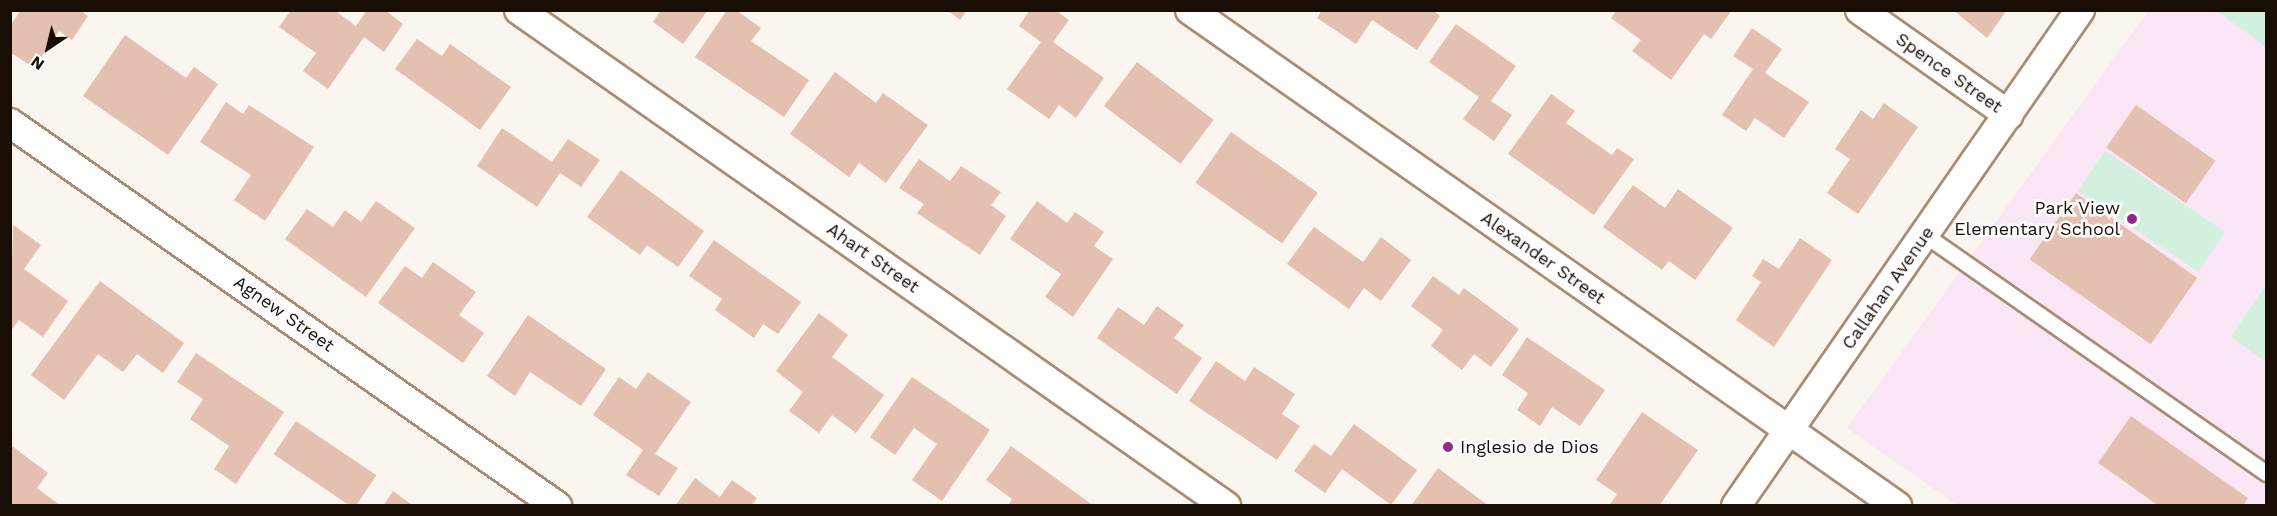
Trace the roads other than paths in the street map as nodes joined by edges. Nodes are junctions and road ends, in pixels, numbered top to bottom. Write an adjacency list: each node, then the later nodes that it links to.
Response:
1 (519, 10): 11 (street, Ahart Street)
2 (1190, 10): 8 (street, Alexander Street)
3 (1860, 10): 5 (street, Spence Street)
4 (2080, 10): 5 (street, Callahan Avenue)
5 (2009, 115): 7 (street, Callahan Avenue)
6 (10, 123): 10 (street, Agnew Street)
7 (1925, 235): 8 (street, Callahan Avenue); 9 (lane)
8 (1789, 430): 12 (street, Callahan Avenue); 13 (street, Alexander Street)
9 (2266, 473)
10 (557, 506)
11 (1227, 506)
12 (1736, 506)
13 (1897, 506)

